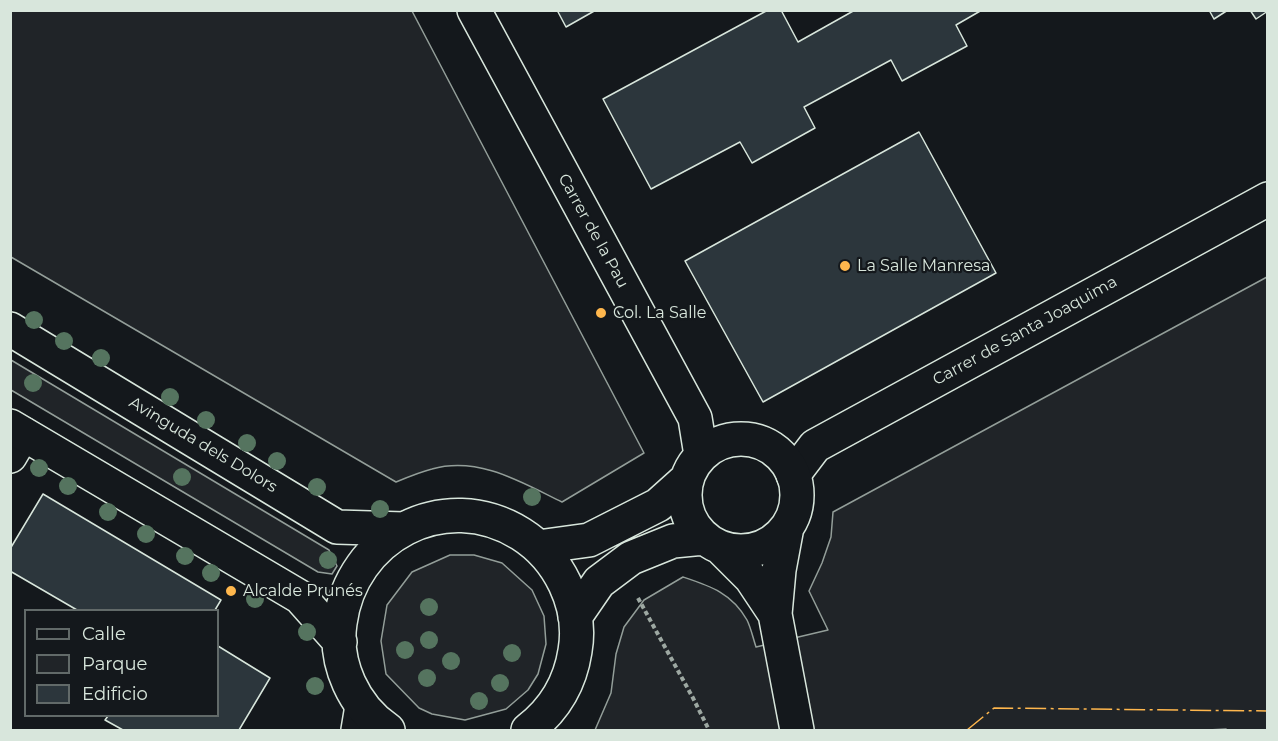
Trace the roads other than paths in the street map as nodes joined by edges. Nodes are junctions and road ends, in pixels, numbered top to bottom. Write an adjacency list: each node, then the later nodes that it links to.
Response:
1 (474, 10): 5 (street, Carrer de la Pau)
2 (1268, 199): 6 (street, Carrer de Santa Joaquima)
3 (10, 329): 8 (street, Avinguda dels Dolors)
4 (15, 438): 13 (street)
5 (694, 467): 6 (street); 9 (street); 10 (street)
6 (793, 475): 7 (street)
7 (787, 527): 9 (street); 11 (street)
8 (405, 529): 10 (street); 13 (street)
9 (712, 543): 11 (street); 12 (street)
10 (538, 547): 12 (street)
11 (775, 614): 17 (street)
12 (575, 616): 16 (street)
13 (340, 642): 14 (street)
14 (360, 718): 15 (street)
15 (388, 730)
16 (528, 730)
17 (797, 730)

